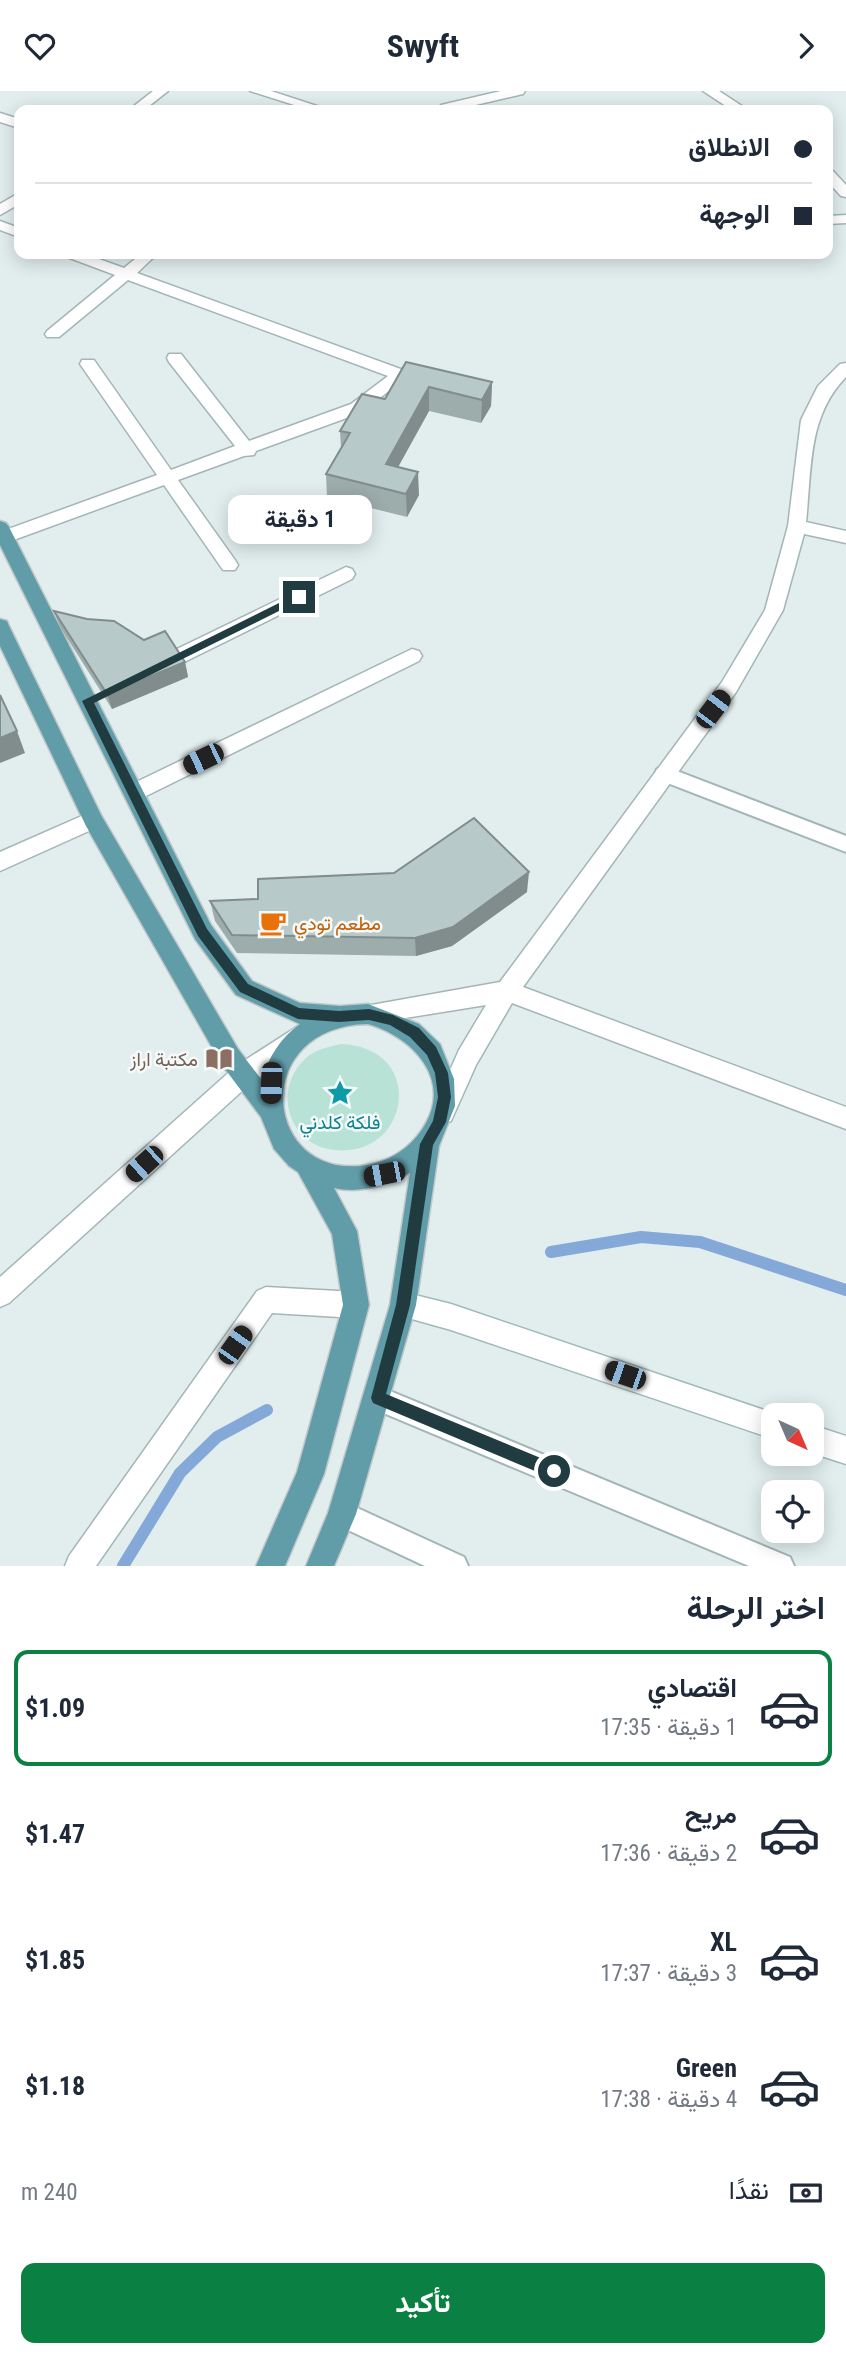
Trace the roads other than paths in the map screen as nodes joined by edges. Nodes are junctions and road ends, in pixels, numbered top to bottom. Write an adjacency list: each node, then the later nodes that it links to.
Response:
1 (161, 91): 5 (street)
2 (257, 91): 6 (street)
3 (517, 91): 7 (street)
4 (710, 91): 8 (street)
5 (143, 105)
6 (306, 105)
7 (459, 105)
8 (733, 105)
9 (833, 179): 10 (street)
10 (846, 193)
11 (85, 259): 13 (street)
12 (145, 259): 13 (street)
13 (127, 275): 14 (street); 18 (street)
14 (53, 334)
15 (175, 358): 18 (street)
16 (88, 364): 19 (street)
17 (846, 368): 20 (street)
18 (248, 450): 19 (street)
19 (167, 479): 21 (street); 23 (street)
20 (797, 526): 22 (street); 28 (street)
21 (2, 534): 29 (main road)
22 (846, 537)
23 (229, 565)
24 (346, 574): 27 (street)
25 (0, 626): 30 (main road)
26 (412, 656): 29 (street)
27 (137, 677)
28 (664, 774): 31 (lane); 33 (street)
29 (133, 793): 35 (main road)
30 (93, 820): 32 (street); 37 (main road)
31 (846, 845)
32 (0, 862)
33 (507, 991): 34 (street); 39 (street); 40 (street)
34 (369, 1014): 35 (main road); 40 (main road)
35 (339, 1016): 36 (main road)
36 (297, 1038): 37 (street); 38 (main road)
37 (244, 1074): 38 (main road); 42 (street)
38 (270, 1110): 41 (main road)
39 (846, 1118)
40 (433, 1133): 41 (main road); 44 (main road)
41 (308, 1166): 43 (main road)
42 (2, 1287)
43 (356, 1305): 50 (street); 51 (main road)
44 (403, 1305): 45 (main road); 46 (street)
45 (378, 1398): 49 (main road); 54 (lane)
46 (761, 1422)
47 (824, 1443): 48 (street)
48 (846, 1450)
49 (342, 1514): 52 (main road); 53 (lane)
50 (79, 1566)
51 (270, 1566)
52 (320, 1566)
53 (454, 1566)
54 (781, 1566)

